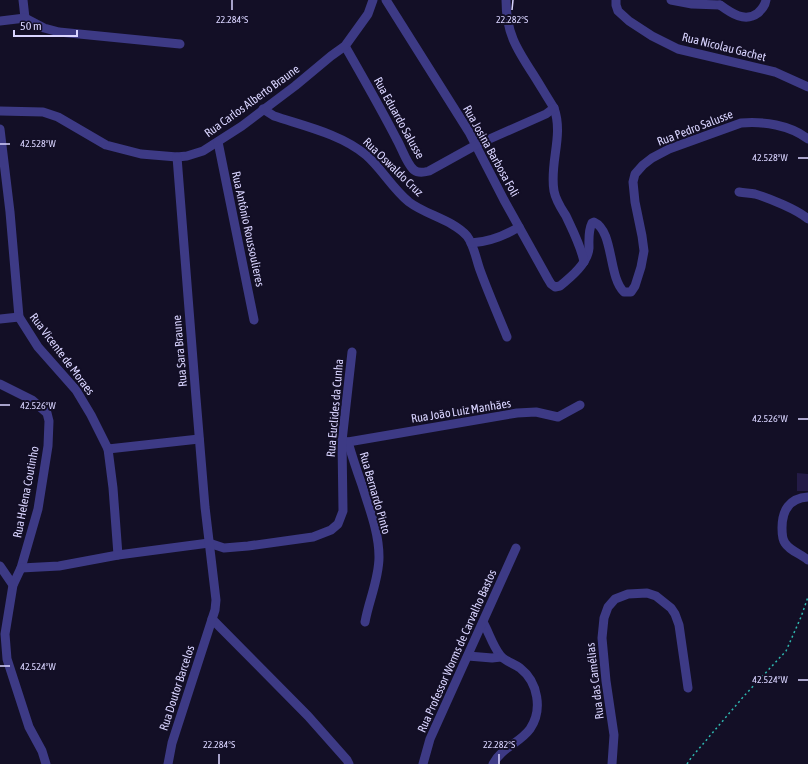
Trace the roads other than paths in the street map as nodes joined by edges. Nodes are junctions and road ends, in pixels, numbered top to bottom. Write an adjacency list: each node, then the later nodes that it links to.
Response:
1 (23, 0): 9 (street)
2 (373, 0): 12 (street, Rua Carlos Alberto Braune)
3 (386, 0): 22 (street, Rua Josina Barbosa Foli)
4 (506, 0): 16 (street)
5 (616, 0): 13 (street, Rua Nicolau Gachet)
6 (671, 0): 8 (street)
7 (766, 0): 8 (street)
8 (722, 3)
9 (25, 18): 10 (street); 11 (street)
10 (0, 21)
11 (180, 44)
12 (345, 46): 17 (street, Rua Carlos Alberto Braune); 22 (street, Rua Eduardo Salusse)
13 (796, 82): 14 (street); 15 (street)
14 (808, 86)
15 (808, 94)
16 (554, 108): 22 (street, Rua Eduardo Salusse); 28 (street)
17 (263, 109): 21 (street, Rua Carlos Alberto Braune); 27 (street, Rua Oswaldo Cruz)
18 (0, 111): 23 (street, Rua Carlos Alberto Braune)
19 (0, 129): 30 (street, Rua Vicente de Moraes)
20 (808, 139): 28 (street, Rua Pedro Salusse)
21 (218, 142): 23 (street, Rua Carlos Alberto Braune); 32 (street, Rua Antônio Roussoulieres)
22 (476, 145): 26 (street, Rua Josina Barbosa Foli)
23 (177, 157): 37 (street, Rua Sara Braune)
24 (739, 192): 25 (street)
25 (808, 219)
26 (519, 227): 27 (street); 29 (street, Rua Josina Barbosa Foli)
27 (471, 243): 33 (street, Rua Oswaldo Cruz)
28 (584, 262): 29 (street, Rua Pedro Salusse)
29 (563, 284)
30 (19, 317): 31 (street); 39 (street, Rua Vicente de Moraes)
31 (0, 319)
32 (254, 320)
33 (507, 337)
34 (352, 352): 38 (street, Rua Euclides da Cunha)
35 (0, 384): 46 (street, Rua Helena Coutinho)
36 (580, 405): 38 (street, Rua João Luiz Manhães)
37 (199, 439): 39 (street); 41 (street, Rua Sara Braune)
38 (345, 441): 41 (street, Rua Euclides da Cunha); 49 (street, Rua Bernardo Pinto)
39 (108, 449): 43 (street, Rua Vicente de Moraes)
40 (808, 497): 44 (street)
41 (209, 543): 43 (street); 48 (street, Rua Sara Braune)
42 (516, 548): 50 (street, Rua Professor Worms de Carvalho Bastos)
43 (118, 555): 46 (street)
44 (808, 560)
45 (0, 566): 47 (street)
46 (21, 568): 47 (street, Rua Helena Coutinho)
47 (13, 585): 54 (street, Rua Helena Coutinho)
48 (212, 619): 55 (street, Rua Doutor Barcelos); 56 (street)
49 (365, 622)
50 (483, 622): 51 (street, Rua Professor Worms de Carvalho Bastos); 52 (street)
51 (468, 656): 52 (street); 57 (street, Rua Professor Worms de Carvalho Bastos)
52 (501, 656): 58 (street)
53 (688, 688): 59 (street, Rua das Camélias)
54 (46, 764)
55 (168, 764)
56 (349, 764)
57 (423, 764)
58 (493, 764)
59 (612, 764)

